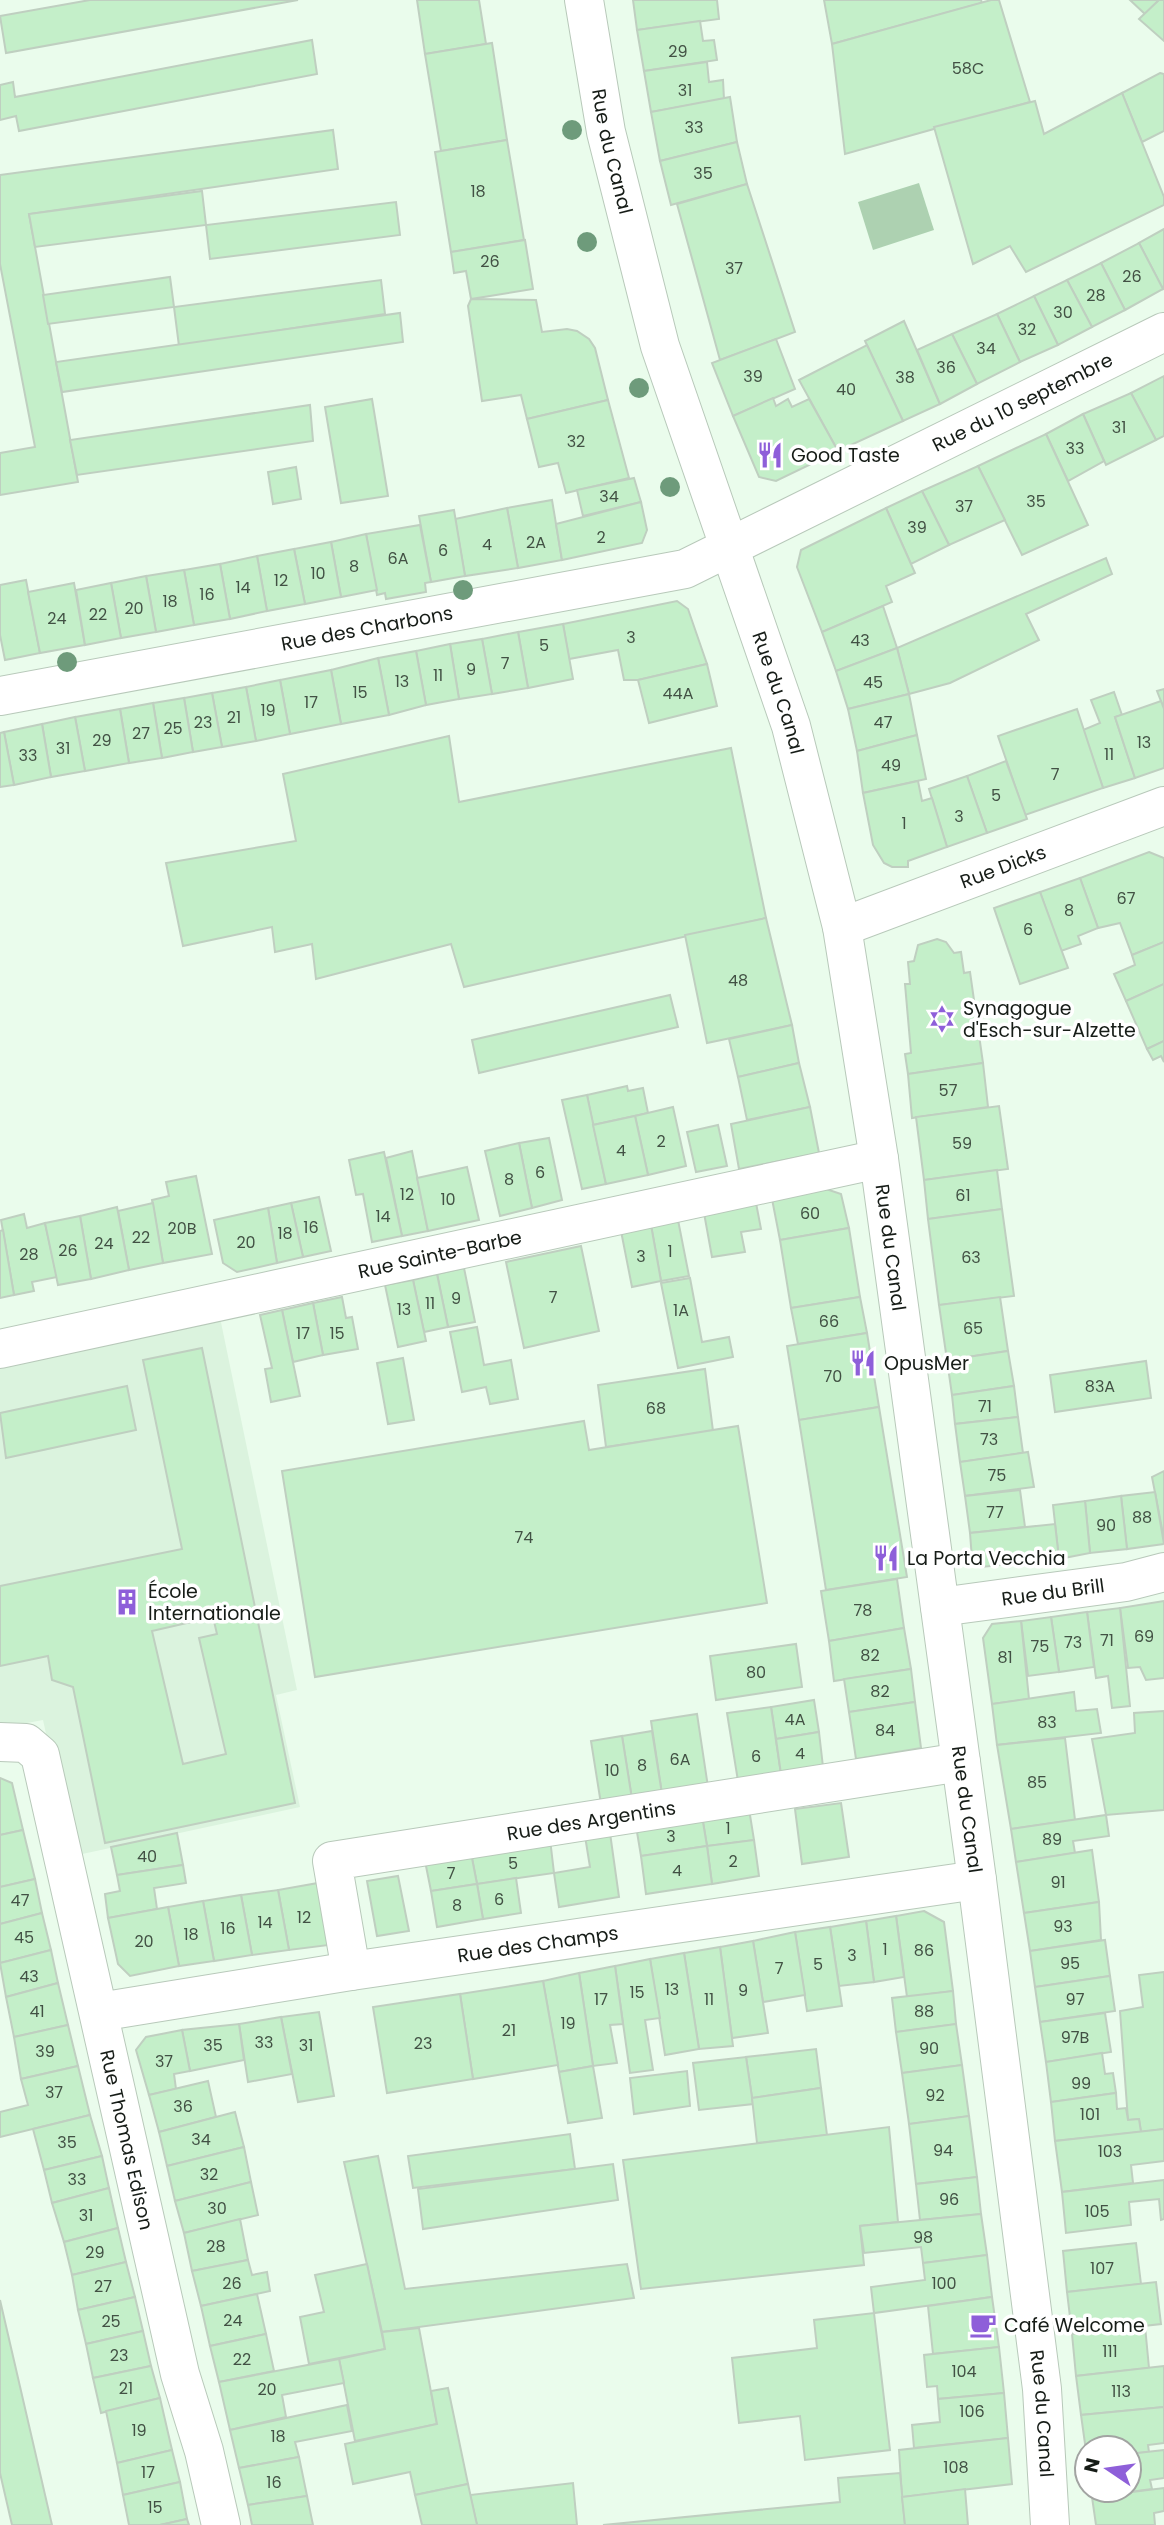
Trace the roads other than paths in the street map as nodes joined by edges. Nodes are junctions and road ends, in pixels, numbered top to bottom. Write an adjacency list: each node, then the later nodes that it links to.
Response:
1 (584, 0): 3 (street, Rue du Canal)
2 (1164, 332): 3 (street, Rue du 10 septembre)
3 (730, 547): 4 (street, Rue des Charbons); 6 (street, Rue du Canal)
4 (0, 696)
5 (1164, 806): 6 (street, Rue Dicks)
6 (842, 927): 7 (street, Rue du Canal)
7 (879, 1159): 8 (street, Rue Sainte-Barbe); 10 (street, Rue du Canal)
8 (0, 1349)
9 (1164, 1572): 10 (street, Rue du Brill)
10 (940, 1607): 12 (street, Rue du Canal)
11 (0, 1742): 15 (street, Rue Thomas Edison)
12 (961, 1762): 13 (street, Rue du Canal); 14 (street, Rue des Argentins)
13 (977, 1880): 14 (street, Rue des Champs); 17 (street, Rue du Canal)
14 (351, 1971): 15 (street, Rue des Champs)
15 (99, 2012): 16 (street, Rue Thomas Edison)
16 (221, 2525)
17 (1050, 2525)

